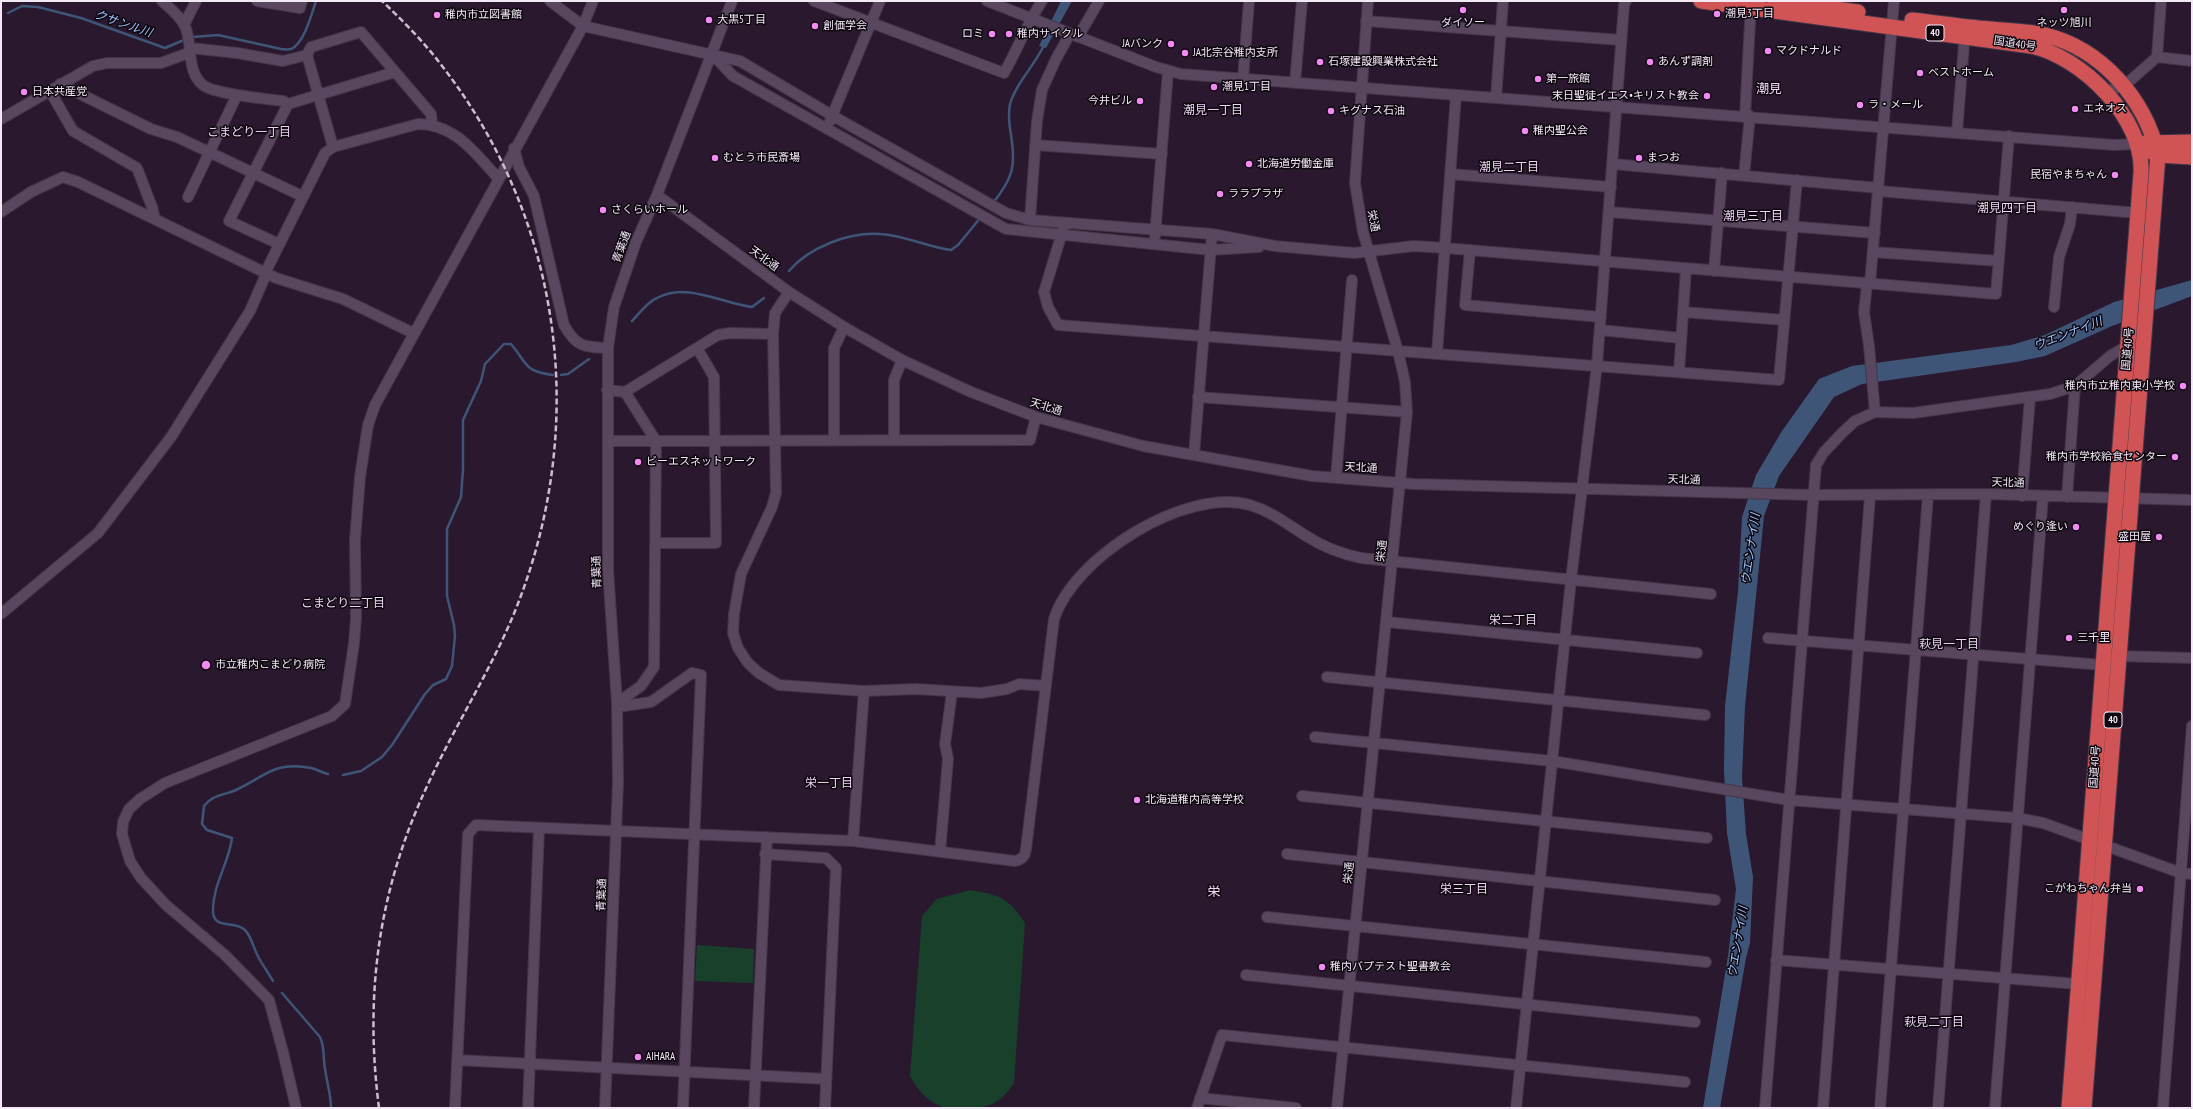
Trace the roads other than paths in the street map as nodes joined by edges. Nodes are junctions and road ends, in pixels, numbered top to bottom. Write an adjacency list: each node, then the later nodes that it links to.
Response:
1 (162, 1): 27 (street)
2 (196, 1): 27 (street)
3 (257, 1): 4 (street)
4 (302, 1)
5 (550, 1): 28 (street)
6 (593, 1): 28 (street)
7 (732, 1): 34 (street, 青葉通)
8 (814, 1): 26 (street)
9 (880, 1): 26 (street)
10 (987, 1): 23 (street)
11 (1042, 1): 23 (street)
12 (1100, 1): 31 (street)
13 (1249, 1): 40 (street)
14 (1302, 1): 41 (street)
15 (1368, 1): 24 (street, 栄通)
16 (1503, 1): 29 (street)
17 (1626, 1): 32 (street)
18 (1701, 1): 22 (highway, 国道40号 / 40)
19 (1775, 1): 25 (highway, 国道40号 / 40)
20 (1894, 1): 25 (street)
21 (2160, 1): 36 (street)
22 (1751, 5): 25 (highway, 国道40号 / 40); 55 (street)
23 (1034, 19): 26 (street); 31 (street)
24 (1366, 21): 29 (street); 44 (street, 栄通)
25 (1892, 22): 30 (highway, 国道40号 / 40); 58 (street)
26 (871, 23): 54 (street)
27 (184, 25): 33 (street)
28 (583, 26): 34 (street); 66 (street)
29 (1500, 31): 32 (street); 50 (street)
30 (1965, 32): 43 (highway, 国道40号 / 40); 46 (highway, 国道40号 / 40); 60 (street)
31 (1072, 35): 38 (street); 64 (street)
32 (1621, 40): 52 (street)
33 (190, 50): 35 (street); 42 (street); 47 (street)
34 (712, 54): 54 (street); 59 (street); 80 (street, 青葉通)
35 (307, 55): 39 (street); 48 (street)
36 (2157, 57): 37 (street); 43 (street)
37 (2192, 60)
38 (1168, 71): 40 (street); 69 (street)
39 (395, 72): 48 (street); 57 (street)
40 (1243, 79): 41 (street)
41 (1295, 83): 44 (street)
42 (60, 84): 45 (street); 68 (street)
43 (2124, 86): 46 (street); 53 (street); 67 (highway, 国道40号 / 40)
44 (1361, 87): 49 (street); 103 (street, 栄通)
45 (50, 91): 56 (street); 88 (street)
46 (2105, 91): 53 (highway, 国道40号 / 40)
47 (237, 95): 51 (street); 68 (street)
48 (319, 95): 51 (street); 65 (street)
49 (1456, 95): 50 (street); 74 (street)
50 (1496, 98): 52 (street)
51 (288, 104): 72 (street)
52 (1617, 107): 55 (street); 71 (street)
53 (2118, 109): 63 (highway, 国道40号 / 40)
54 (833, 116): 59 (street); 89 (street)
55 (1747, 116): 58 (street); 75 (street)
56 (1, 119)
57 (432, 124): 65 (street); 76 (street)
58 (1884, 127): 60 (street); 79 (street)
59 (827, 129): 96 (street)
60 (1958, 132): 61 (street)
61 (2009, 136): 63 (street); 83 (street)
62 (2192, 142): 67 (highway)
63 (2136, 144): 67 (highway); 87 (highway, 国道40号 / 40)
64 (1035, 145): 69 (street); 89 (street)
65 (333, 147): 81 (street)
66 (514, 148): 76 (street); 126 (street)
67 (2156, 148): 70 (highway); 159 (highway, 国道40号 / 40)
68 (210, 152): 72 (street); 82 (street)
69 (1162, 154): 93 (street)
70 (2192, 156)
71 (1613, 164): 73 (street); 78 (street)
72 (253, 173): 81 (street); 97 (street)
73 (1722, 173): 75 (street); 90 (street)
74 (1450, 174): 78 (street); 100 (street)
75 (1744, 175): 77 (street)
76 (498, 178): 120 (street)
77 (1797, 180): 79 (street); 92 (street)
78 (1611, 186): 86 (street)
79 (1879, 189): 83 (street); 94 (street)
80 (657, 195): 113 (street, 天北通); 126 (street, 青葉通)
81 (302, 196): 97 (street)
82 (188, 197)
83 (2004, 202): 84 (street); 105 (street)
84 (2072, 208): 87 (street); 114 (street)
85 (1, 212): 88 (street)
86 (1609, 212): 90 (street); 106 (street)
87 (2138, 213): 124 (highway, 国道40号 / 40)
88 (155, 219): 109 (street)
89 (1030, 220): 91 (street)
90 (1718, 221): 92 (street); 108 (street)
91 (1065, 223): 93 (street); 96 (street)
92 (1793, 227): 94 (street); 110 (street)
93 (1156, 230): 95 (street); 98 (street)
94 (1875, 233): 104 (street)
95 (1212, 234): 99 (street); 101 (street)
96 (1061, 236): 98 (street); 122 (street)
97 (279, 244): 109 (street)
98 (1155, 244): 101 (street)
99 (1275, 246): 101 (street); 103 (street)
100 (1446, 248): 102 (street); 103 (street); 129 (street)
101 (1211, 250): 122 (street)
102 (1470, 250): 106 (street); 116 (street)
103 (1368, 252): 128 (street, 栄通)
104 (1873, 252): 105 (street); 112 (street)
105 (1999, 261): 112 (street)
106 (1605, 262): 107 (street); 116 (street)
107 (1686, 269): 108 (street); 115 (street)
108 (1714, 271): 110 (street)
109 (265, 273): 120 (street); 165 (street)
110 (1788, 277): 112 (street); 117 (street)
111 (1352, 280): 125 (street)
112 (1868, 284): 140 (street)
113 (789, 292): 118 (street, 天北通); 121 (street)
114 (2054, 307)
115 (1683, 312): 117 (street); 123 (street)
116 (1601, 317): 119 (street)
117 (1784, 320): 132 (street)
118 (844, 327): 130 (street, 天北通); 142 (street)
119 (1600, 330): 123 (street); 131 (street)
120 (413, 333): 237 (street)
121 (773, 334): 127 (street); 144 (street)
122 (1204, 335): 125 (street); 136 (street)
123 (1682, 338): 132 (street)
124 (2128, 341): 133 (street); 159 (highway, 国道40号 / 40)
125 (1347, 347): 128 (street); 138 (street)
126 (608, 348): 134 (street, 青葉通)
127 (697, 348): 135 (street); 147 (street)
128 (1398, 351): 129 (street); 139 (street, 栄通)
129 (1438, 353): 131 (street)
130 (902, 360): 141 (street, 天北通); 143 (street)
131 (1597, 366): 132 (street); 151 (street)
132 (1679, 372)
133 (2075, 386): 137 (street); 158 (street)
134 (608, 390): 135 (street); 145 (street, 青葉通)
135 (625, 392): 146 (street)
136 (1198, 397): 138 (street); 148 (street)
137 (2030, 398): 140 (street); 156 (street)
138 (1343, 408): 139 (street); 149 (street)
139 (1407, 412): 150 (street, 栄通)
140 (1875, 412): 153 (street)
141 (1036, 417): 143 (street); 148 (street, 天北通)
142 (834, 439): 143 (street); 144 (street)
143 (894, 439)
144 (774, 440): 147 (street); 181 (street)
145 (608, 441): 146 (street); 184 (street, 青葉通)
146 (656, 441): 147 (street); 161 (street)
147 (714, 441): 161 (street)
148 (1194, 455): 149 (street, 天北通)
149 (1336, 478): 150 (street, 天北通)
150 (1401, 483): 151 (street, 天北通); 162 (street, 栄通)
151 (1582, 489): 153 (street, 天北通); 163 (street)
152 (1986, 494): 154 (street, 天北通); 156 (street, 天北通); 173 (street)
153 (1812, 495): 155 (street, 天北通); 169 (street)
154 (1928, 495): 155 (street, 天北通); 171 (street)
155 (1870, 496): 170 (street)
156 (2022, 496): 157 (street, 天北通)
157 (2043, 496): 158 (street, 天北通); 176 (street)
158 (2067, 497): 159 (street, 天北通)
159 (2124, 498): 160 (street, 天北通); 174 (highway, 国道40号 / 40); 177 (highway, 国道40号 / 40)
160 (2192, 500)
161 (655, 544): 184 (street)
162 (1393, 561): 163 (street); 166 (street, 栄通); 180 (street)
163 (1570, 580): 164 (street); 168 (street)
164 (1711, 594)
165 (1, 614)
166 (1387, 622): 168 (street); 179 (street, 栄通)
167 (1768, 638): 169 (street)
168 (1565, 640): 172 (street); 183 (street)
169 (1802, 641): 170 (street); 191 (street)
170 (1858, 645): 171 (street); 193 (street)
171 (1916, 650): 173 (street); 194 (street)
172 (1696, 653)
173 (1972, 654): 176 (street); 195 (street)
174 (2118, 656): 175 (street); 177 (street); 204 (highway, 国道40号 / 40)
175 (2192, 658)
176 (2029, 659): 177 (street); 196 (street)
177 (2103, 665): 204 (highway, 国道40号 / 40)
178 (1327, 677): 179 (street)
179 (1381, 682): 183 (street); 188 (street, 栄通)
180 (1046, 686): 182 (street); 205 (street)
181 (864, 691): 182 (street); 203 (street)
182 (952, 692): 205 (street)
183 (1559, 700): 185 (street); 189 (street)
184 (617, 705): 199 (street, 青葉通); 200 (street)
185 (1706, 715)
186 (2192, 726): 209 (street)
187 (1315, 737): 188 (street)
188 (1374, 743): 189 (street); 192 (street, 栄通)
189 (1552, 761): 191 (street); 197 (street)
190 (1302, 796): 192 (street)
191 (1789, 800): 193 (street); 216 (street)
192 (1368, 802): 197 (street); 208 (street, 栄通)
193 (1846, 805): 194 (street); 218 (street)
194 (1904, 809): 195 (street); 219 (street)
195 (1960, 813): 196 (street); 220 (street)
196 (2017, 818): 204 (street); 222 (street)
197 (1546, 821): 202 (street); 211 (street)
198 (540, 828): 199 (street); 228 (street); 229 (street)
199 (617, 831): 200 (street); 231 (street, 青葉通)
200 (695, 834): 201 (street); 232 (street)
201 (767, 837): 203 (street); 206 (street)
202 (1707, 838)
203 (853, 841): 205 (street)
204 (2097, 843): 209 (street); 223 (highway, 国道40号 / 40); 254 (highway, 国道40号 / 40)
205 (940, 852)
206 (765, 854): 233 (street); 234 (street)
207 (1287, 854): 208 (street)
208 (1362, 862): 211 (street); 214 (street, 栄通)
209 (2181, 873): 210 (street); 255 (street)
210 (2192, 874)
211 (1539, 881): 212 (street); 215 (street)
212 (1715, 900)
213 (1267, 916): 214 (street)
214 (1356, 925): 215 (street); 224 (street, 栄通)
215 (1533, 944): 217 (street); 225 (street)
216 (1776, 960): 218 (street); 248 (street)
217 (1706, 962)
218 (1834, 965): 219 (street); 249 (street)
219 (1891, 969): 220 (street); 250 (street)
220 (1948, 973): 222 (street); 251 (street)
221 (1246, 975): 224 (street)
222 (2005, 978): 223 (street); 252 (street)
223 (2078, 984): 253 (highway, 国道40号 / 40)
224 (1349, 986): 225 (street); 227 (street, 栄通)
225 (1527, 1005): 226 (street); 230 (street)
226 (1694, 1022)
227 (1343, 1047): 230 (street); 236 (street); 246 (street, 栄通)
228 (457, 1060): 229 (street); 238 (street)
229 (529, 1064): 231 (street); 239 (street)
230 (1520, 1065): 235 (street); 247 (street)
231 (607, 1068): 232 (street); 240 (street, 青葉通)
232 (684, 1071): 233 (street); 241 (street)
233 (755, 1074): 234 (street); 242 (street)
234 (826, 1078): 243 (street)
235 (1685, 1082)
236 (1200, 1098): 244 (street); 245 (street)
237 (296, 1108)
238 (455, 1108)
239 (528, 1108)
240 (605, 1108)
241 (682, 1108)
242 (754, 1108)
243 (825, 1108)
244 (1197, 1108)
245 (1296, 1108)
246 (1337, 1108)
247 (1516, 1108)
248 (1765, 1108)
249 (1823, 1108)
250 (1880, 1108)
251 (1938, 1108)
252 (1995, 1108)
253 (2069, 1108)
254 (2084, 1108)
255 (2163, 1108)

